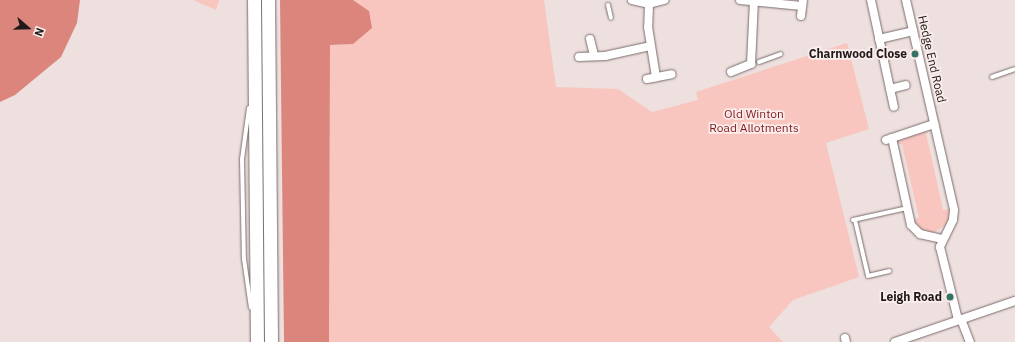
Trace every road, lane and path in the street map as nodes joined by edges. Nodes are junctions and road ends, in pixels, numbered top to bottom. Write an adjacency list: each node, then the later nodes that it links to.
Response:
1 (254, 0): 39 (highway)
2 (268, 0): 37 (highway)
3 (632, 0): 11 (street)
4 (664, 0): 11 (street)
5 (740, 0): 8 (street)
6 (871, 0): 17 (street)
7 (906, 0): 15 (street, Hedge End Road)
8 (754, 1): 9 (street); 22 (street)
9 (764, 1): 10 (street)
10 (803, 3): 13 (street)
11 (649, 4): 18 (street)
12 (608, 5): 14 (lane)
13 (801, 16)
14 (611, 18)
15 (913, 31): 17 (street); 32 (street, Hedge End Road)
16 (590, 39): 20 (street)
17 (879, 39): 30 (street)
18 (650, 46): 20 (street); 27 (street)
19 (781, 54): 22 (lane)
20 (594, 55): 21 (street)
21 (579, 57)
22 (755, 63): 24 (street)
23 (1015, 69): 26 (lane)
24 (731, 72)
25 (672, 74): 27 (street)
26 (992, 76)
27 (656, 77): 28 (street)
28 (647, 79)
29 (906, 85): 30 (street)
30 (890, 89): 31 (street)
31 (894, 107)
32 (934, 124): 33 (street); 34 (street, Hedge End Road)
33 (907, 208): 34 (street); 35 (lane)
34 (941, 239): 38 (street)
35 (889, 271)
36 (1015, 301): 38 (street)
37 (270, 316): 40 (highway); 41 (lane)
38 (960, 319): 42 (street); 43 (street)
39 (257, 342)
40 (271, 342)
41 (274, 342)
42 (895, 342)
43 (970, 342)

